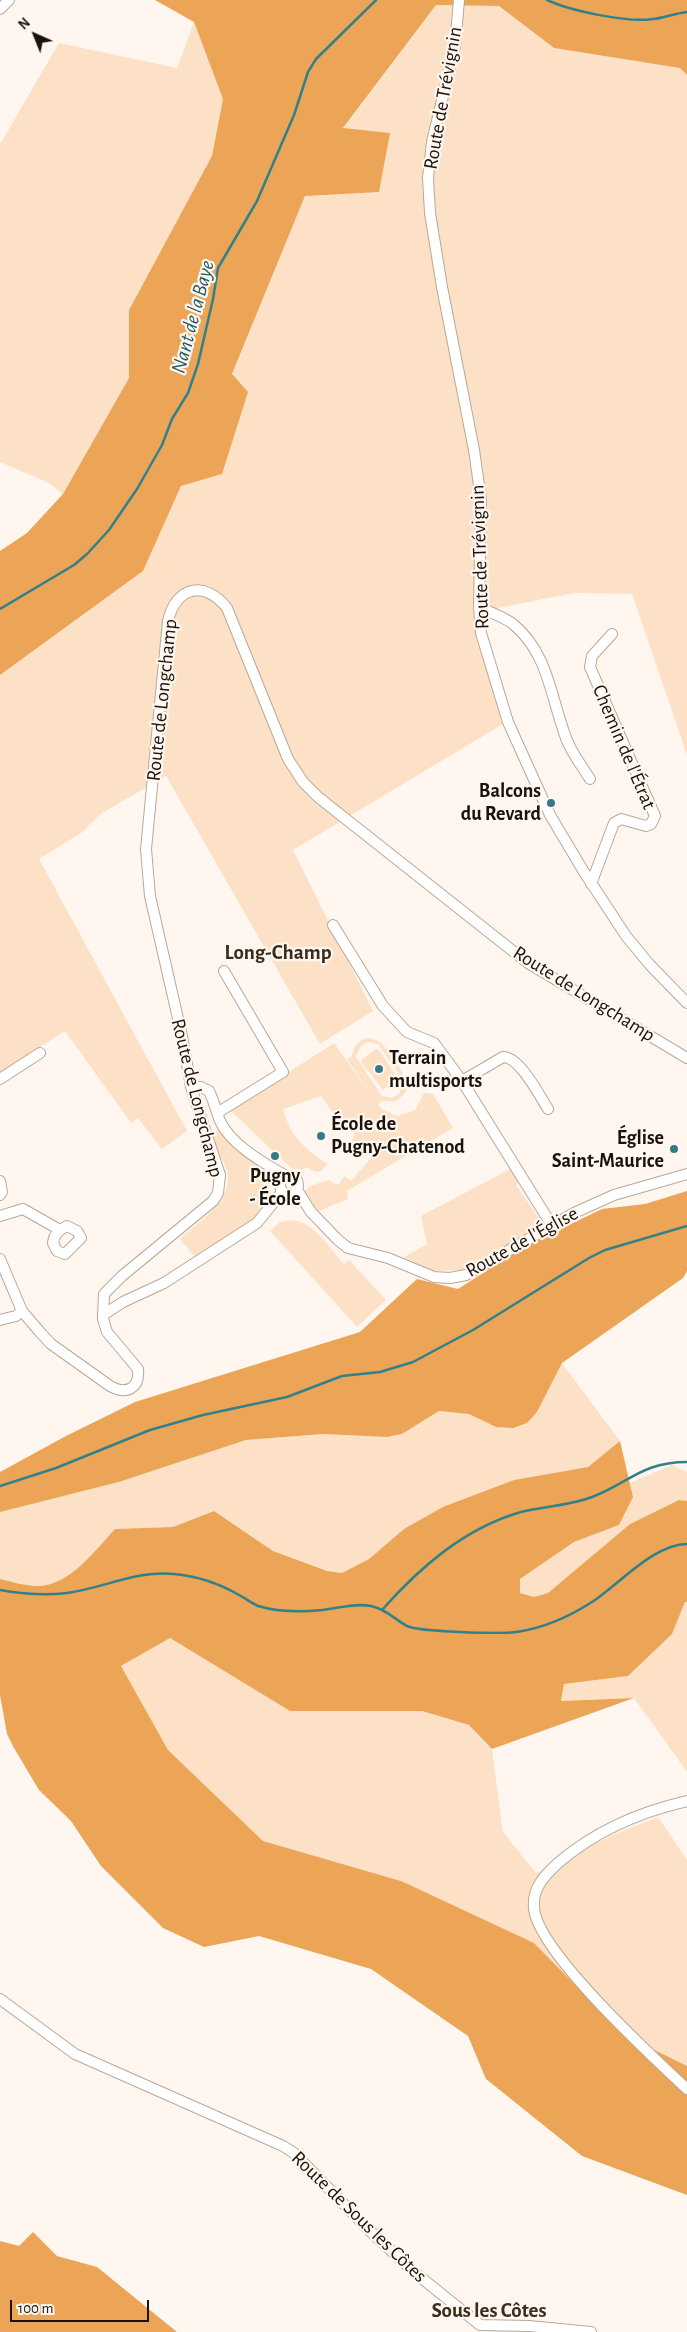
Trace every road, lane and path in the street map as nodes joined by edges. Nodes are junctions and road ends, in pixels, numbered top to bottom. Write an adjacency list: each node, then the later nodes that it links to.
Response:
1 (9, 0): 3 (street)
2 (459, 0): 4 (street, Route de Trévignin)
3 (0, 9)
4 (478, 607): 6 (street); 7 (street, Route de Trévignin)
5 (612, 634): 7 (street, Chemin de l'Étrat)
6 (590, 779)
7 (592, 884): 10 (street, Route de Trévignin)
8 (333, 925): 14 (street)
9 (224, 971): 17 (street)
10 (687, 1003)
11 (40, 1052): 13 (street)
12 (687, 1058): 15 (street, Route de Longchamp)
13 (0, 1079)
14 (462, 1081): 16 (street); 25 (street)
15 (193, 1092): 17 (street); 29 (street, Route de Longchamp)
16 (548, 1109)
17 (217, 1113): 18 (street)
18 (259, 1159): 20 (street); 22 (street)
19 (687, 1174): 25 (street, Route de l'Église)
20 (286, 1176): 22 (street); 22 (street)
21 (0, 1181): 23 (street)
22 (287, 1191): 25 (street, Route de l'Église); 29 (street)
23 (0, 1195)
24 (0, 1216): 26 (street)
25 (551, 1224)
26 (60, 1230)
27 (0, 1258): 28 (street)
28 (22, 1311): 29 (street); 30 (street)
29 (103, 1315)
30 (0, 1320)
31 (687, 1801): 33 (street)
32 (0, 1999): 34 (street, Route de Sous les Côtes)
33 (687, 2089)
34 (591, 2332)

